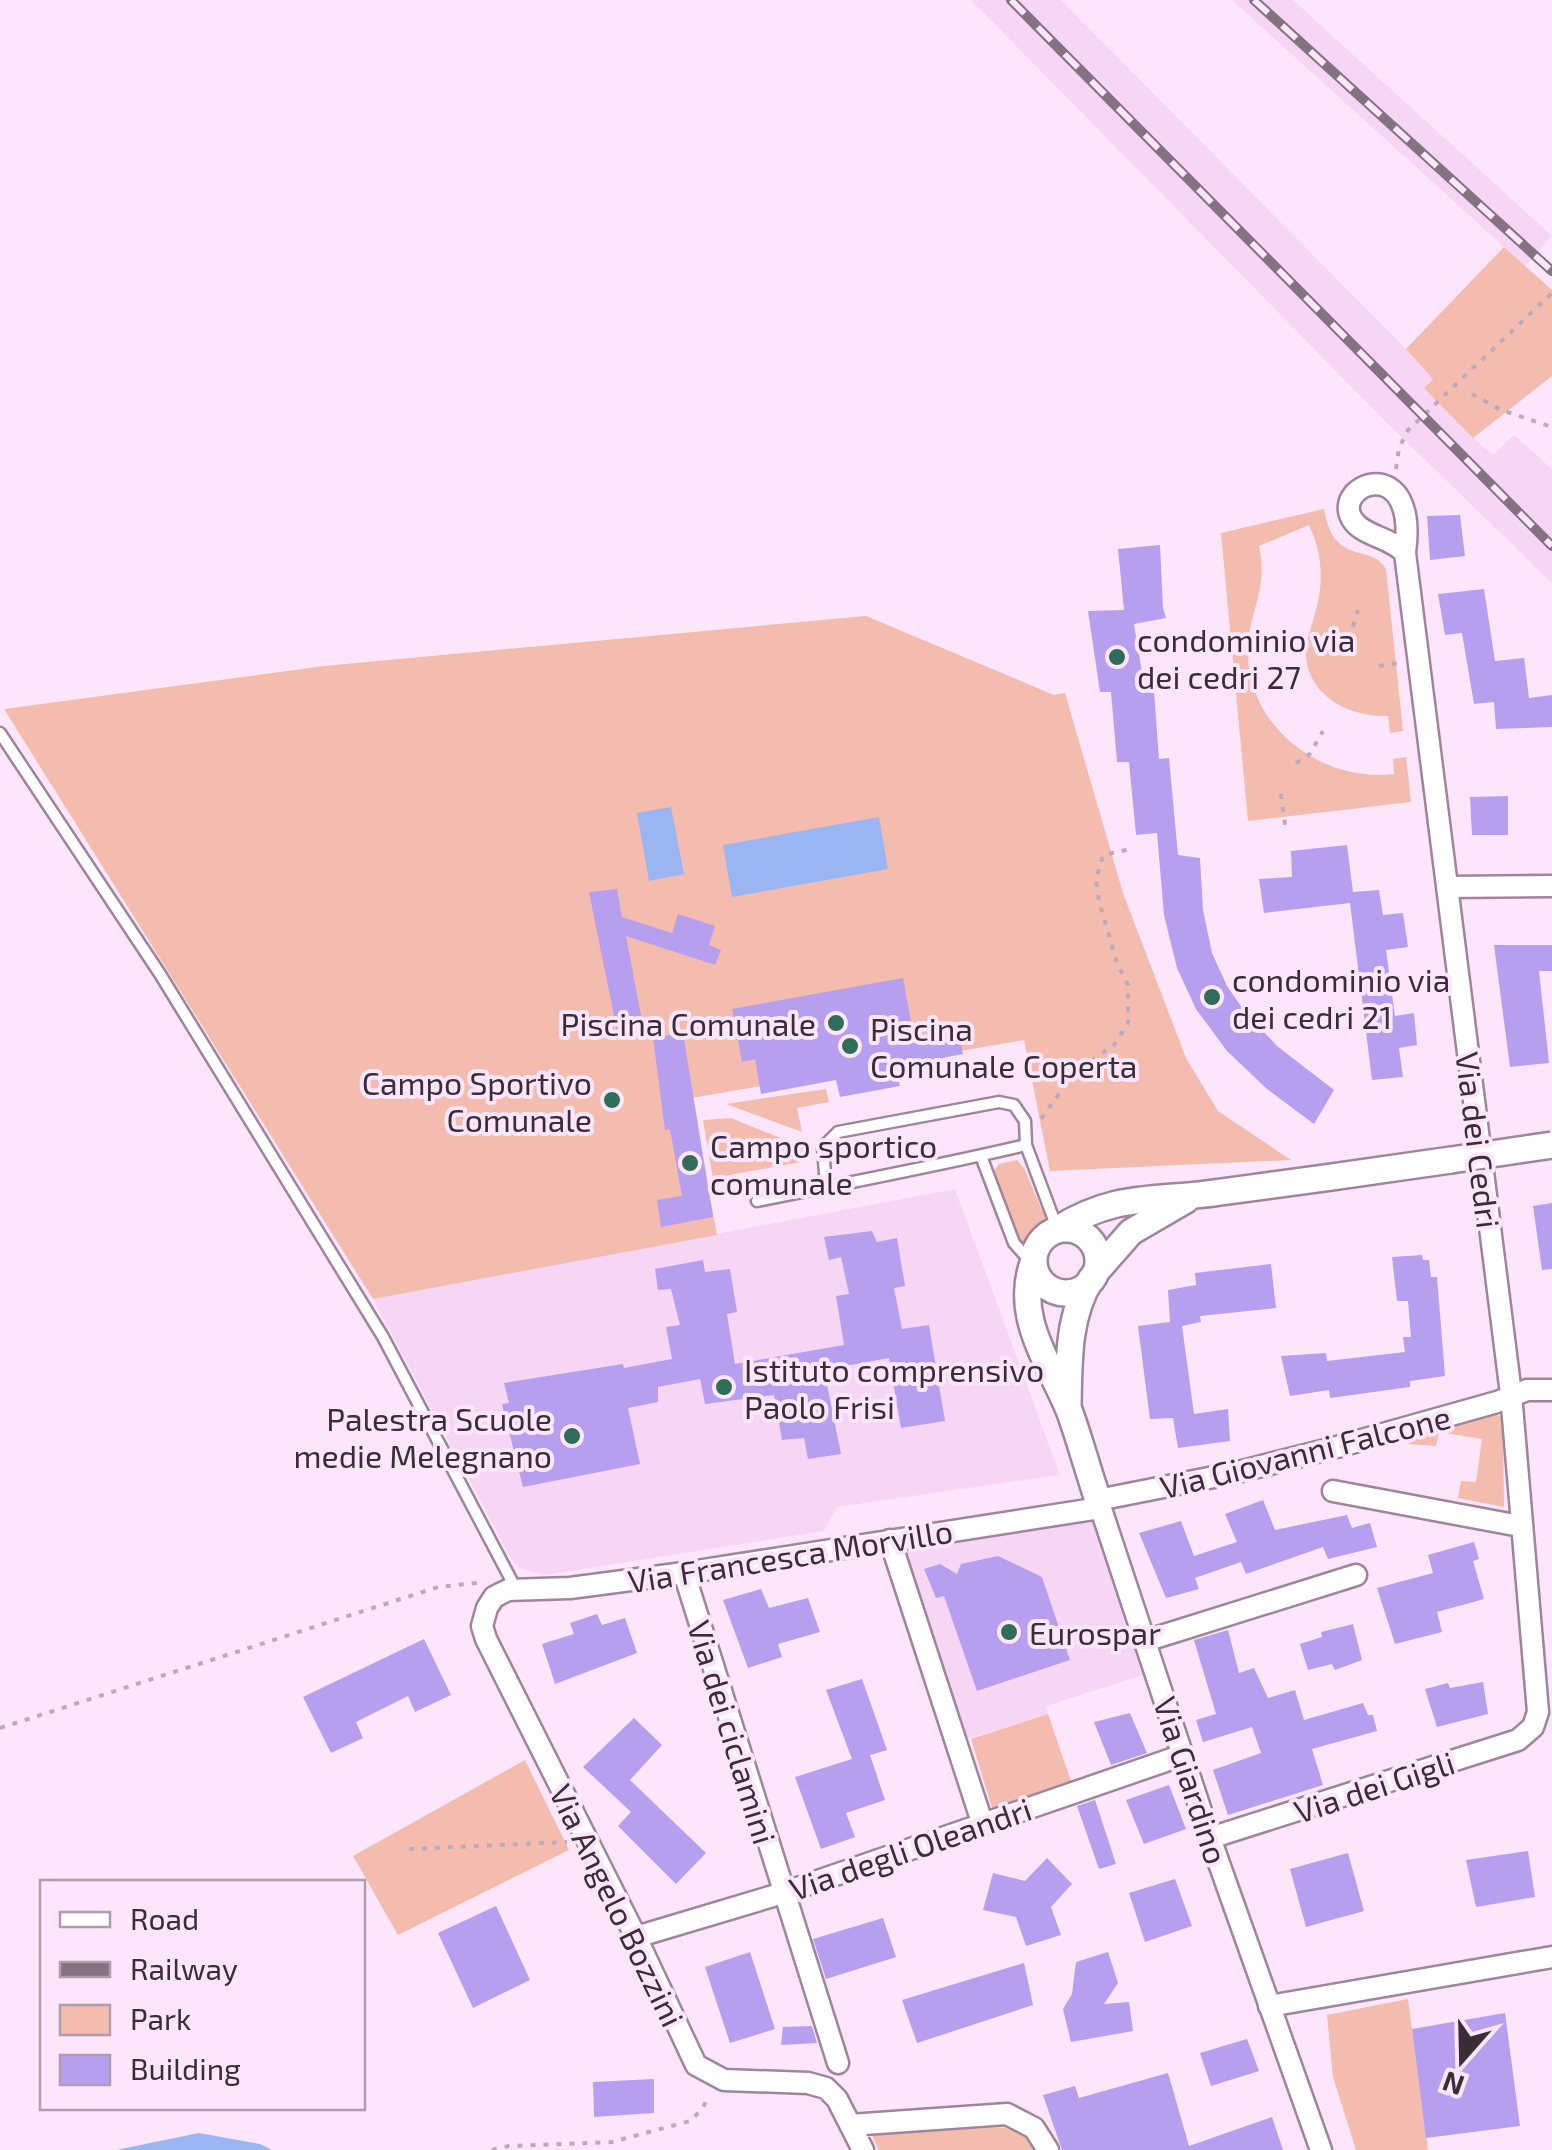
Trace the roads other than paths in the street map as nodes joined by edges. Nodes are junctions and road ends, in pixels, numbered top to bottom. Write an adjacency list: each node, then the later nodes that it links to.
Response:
1 (1405, 553): 1 (street, Via dei Cedri); 4 (street, Via dei Cedri)
2 (0, 733): 23 (lane)
3 (1552, 886): 4 (street)
4 (1447, 887): 15 (street, Via dei Cedri)
5 (1026, 1145): 7 (lane); 8 (lane); 11 (lane)
6 (1552, 1145): 9 (street, Via Giardino, bridge)
7 (981, 1156): 8 (lane); 12 (lane)
8 (826, 1187): 10 (lane)
9 (1195, 1196): 11 (street, Via Giardino); 13 (street, Via Giardino)
10 (757, 1201)
11 (1058, 1229): 12 (street, Via Giardino); 13 (street)
12 (1032, 1262): 13 (street); 16 (street, Via Giardino)
13 (1093, 1276): 16 (street, Via Giardino)
14 (1552, 1390): 15 (street, Via Giovanni Falcone)
15 (1511, 1394): 18 (street, Via Giovanni Falcone); 19 (street, Via dei Cedri)
16 (1068, 1408): 18 (street, Via Giardino)
17 (1333, 1491): 19 (street)
18 (1099, 1504): 20 (street, Via Francesca Morvillo); 25 (street, Via Giardino)
19 (1520, 1526): 26 (street, Via dei Cedri)
20 (890, 1540): 21 (street, Via Francesca Morvillo); 28 (street)
21 (684, 1573): 23 (street, Via Francesca Morvillo); 30 (street, Via dei ciclamini)
22 (1356, 1575): 25 (street)
23 (516, 1590): 24 (street, Via Francesca Morvillo)
24 (487, 1608): 31 (street, Via Angelo Bozzini)
25 (1145, 1641): 27 (street, Via Giardino)
26 (1533, 1727): 29 (street, Via dei Gigli)
27 (1184, 1754): 28 (street, Via degli Oleandri); 29 (street, Via Giardino)
28 (982, 1822): 30 (street, Via degli Oleandri)
29 (1210, 1838): 33 (street, Via Giardino)
30 (783, 1893): 31 (street, Via degli Oleandri); 34 (street, Via dei ciclamini)
31 (636, 1937): 35 (street, Via Angelo Bozzini)
32 (1552, 1957): 33 (street)
33 (1269, 2006): 38 (street, Via Giardino)
34 (838, 2062)
35 (850, 2124): 36 (street); 37 (street)
36 (862, 2150)
37 (1048, 2150)
38 (1321, 2150)

